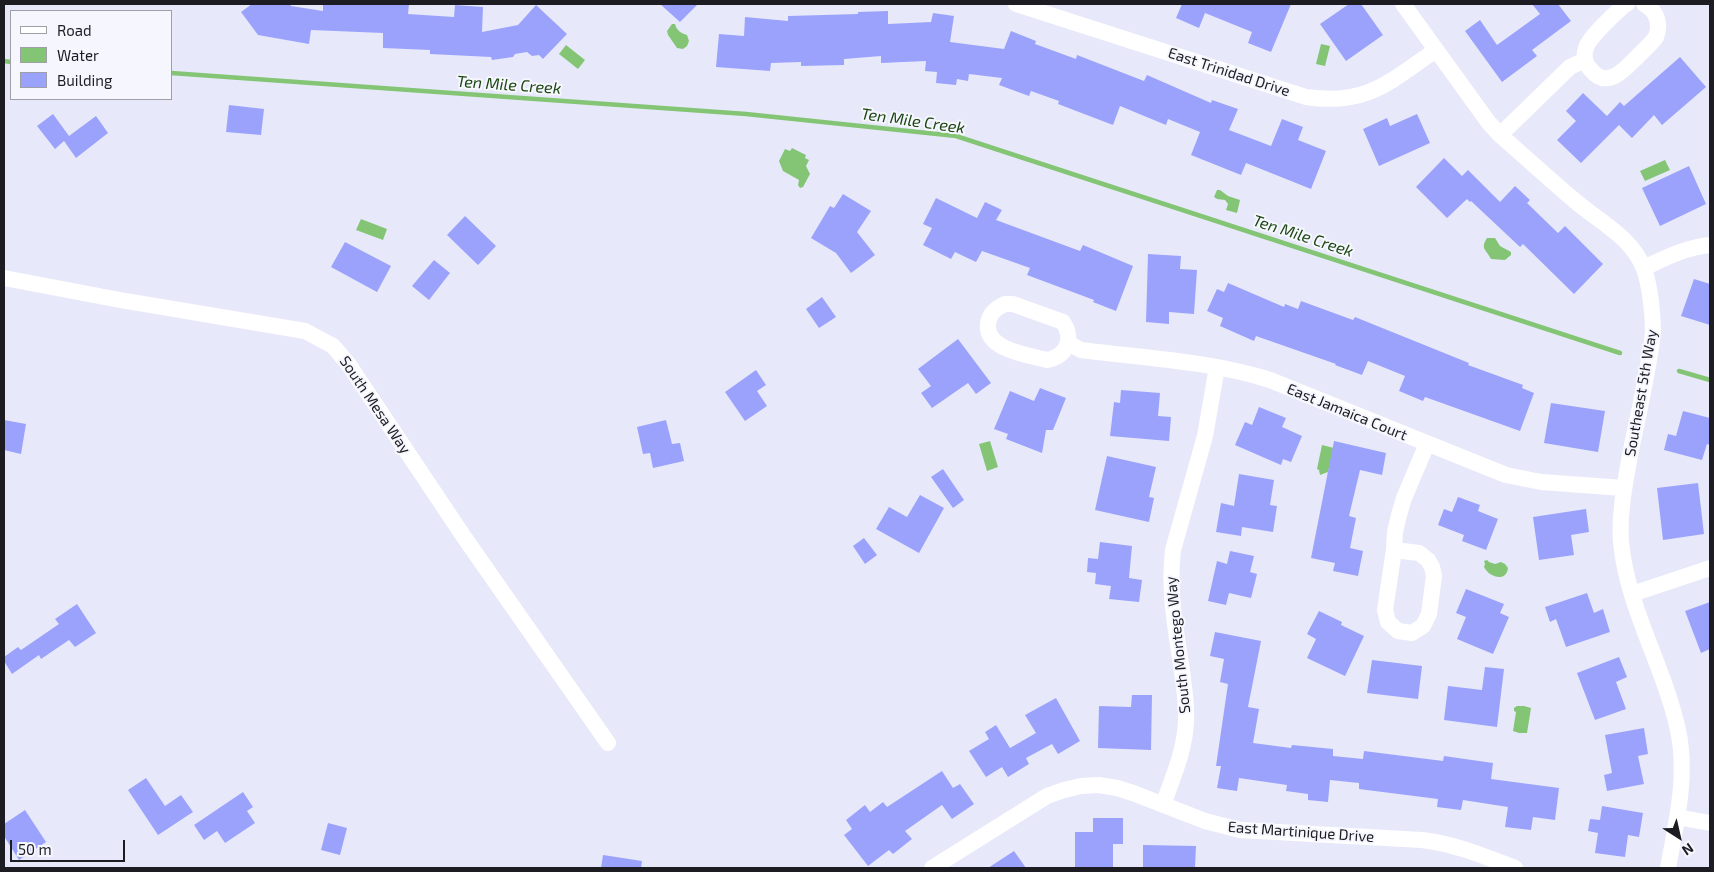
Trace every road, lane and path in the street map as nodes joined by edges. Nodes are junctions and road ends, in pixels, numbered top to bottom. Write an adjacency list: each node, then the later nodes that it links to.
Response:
1 (1016, 4): 5 (street, East Trinidad Drive)
2 (1403, 4): 5 (street, Southeast 5th Way)
3 (1627, 4): 6 (street)
4 (1644, 4): 6 (street)
5 (1436, 50): 7 (street, Southeast 5th Way)
6 (1585, 60): 7 (street)
7 (1500, 134): 9 (street, Southeast 5th Way)
8 (1710, 245): 9 (street)
9 (1644, 268): 14 (street, Southeast 5th Way)
10 (4, 278): 18 (street, South Mesa Way)
11 (1068, 343): 11 (street); 12 (street, East Jamaica Court)
12 (1217, 367): 13 (street, East Jamaica Court); 19 (street, South Montego Way)
13 (1427, 444): 14 (street, East Jamaica Court); 15 (street)
14 (1624, 488): 17 (street, Southeast 5th Way)
15 (1394, 550): 15 (street)
16 (1710, 568): 17 (street)
17 (1632, 594): 20 (street, Southeast 5th Way)
18 (608, 743)
19 (1162, 805): 22 (street, East Martinique Drive); 23 (street, East Martinique Drive)
20 (1677, 817): 21 (street); 24 (street, Southeast 5th Way)
21 (1710, 823)
22 (932, 868)
23 (1515, 868)
24 (1668, 868)

